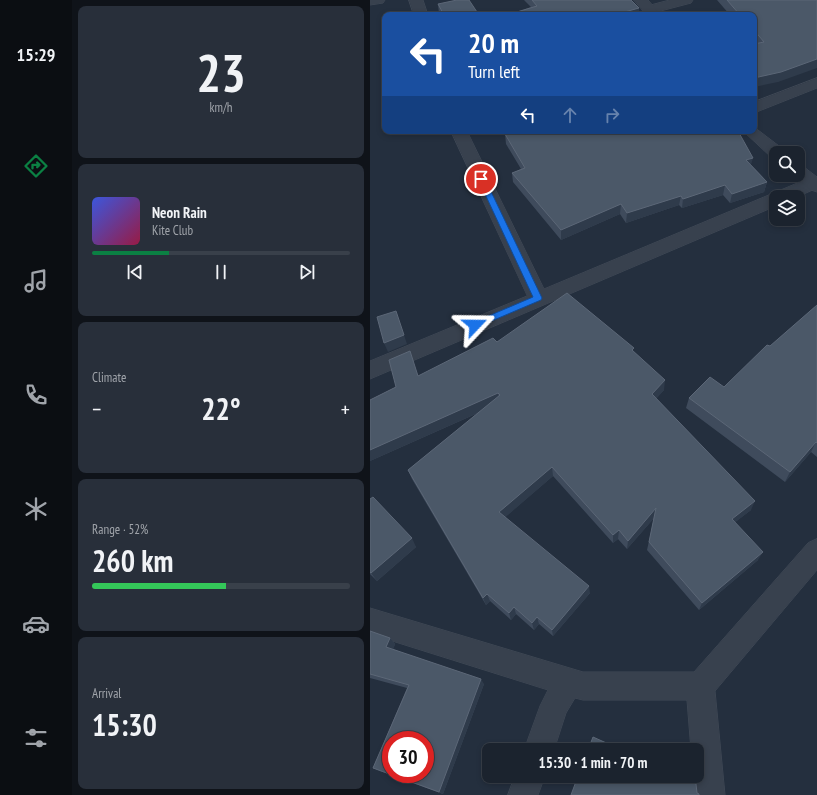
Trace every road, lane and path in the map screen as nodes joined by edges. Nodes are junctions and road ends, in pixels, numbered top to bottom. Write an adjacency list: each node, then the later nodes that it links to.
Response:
1 (378, 0): 4 (street)
2 (416, 0): 6 (street)
3 (686, 0): 5 (street)
4 (370, 1)
5 (648, 8)
6 (420, 12)
7 (817, 83): 8 (street)
8 (757, 107)
9 (460, 134): 16 (street)
10 (754, 134): 11 (street)
11 (769, 146)
12 (805, 177): 13 (street)
13 (815, 185): 14 (street)
14 (801, 190)
15 (769, 202): 16 (street)
16 (538, 298): 17 (street)
17 (370, 370)
18 (817, 551): 21 (street)
19 (370, 621): 20 (street)
20 (569, 682): 21 (street); 22 (street)
21 (700, 686): 25 (street)
22 (541, 743)
23 (527, 783): 24 (street)
24 (523, 795)
25 (710, 795)

